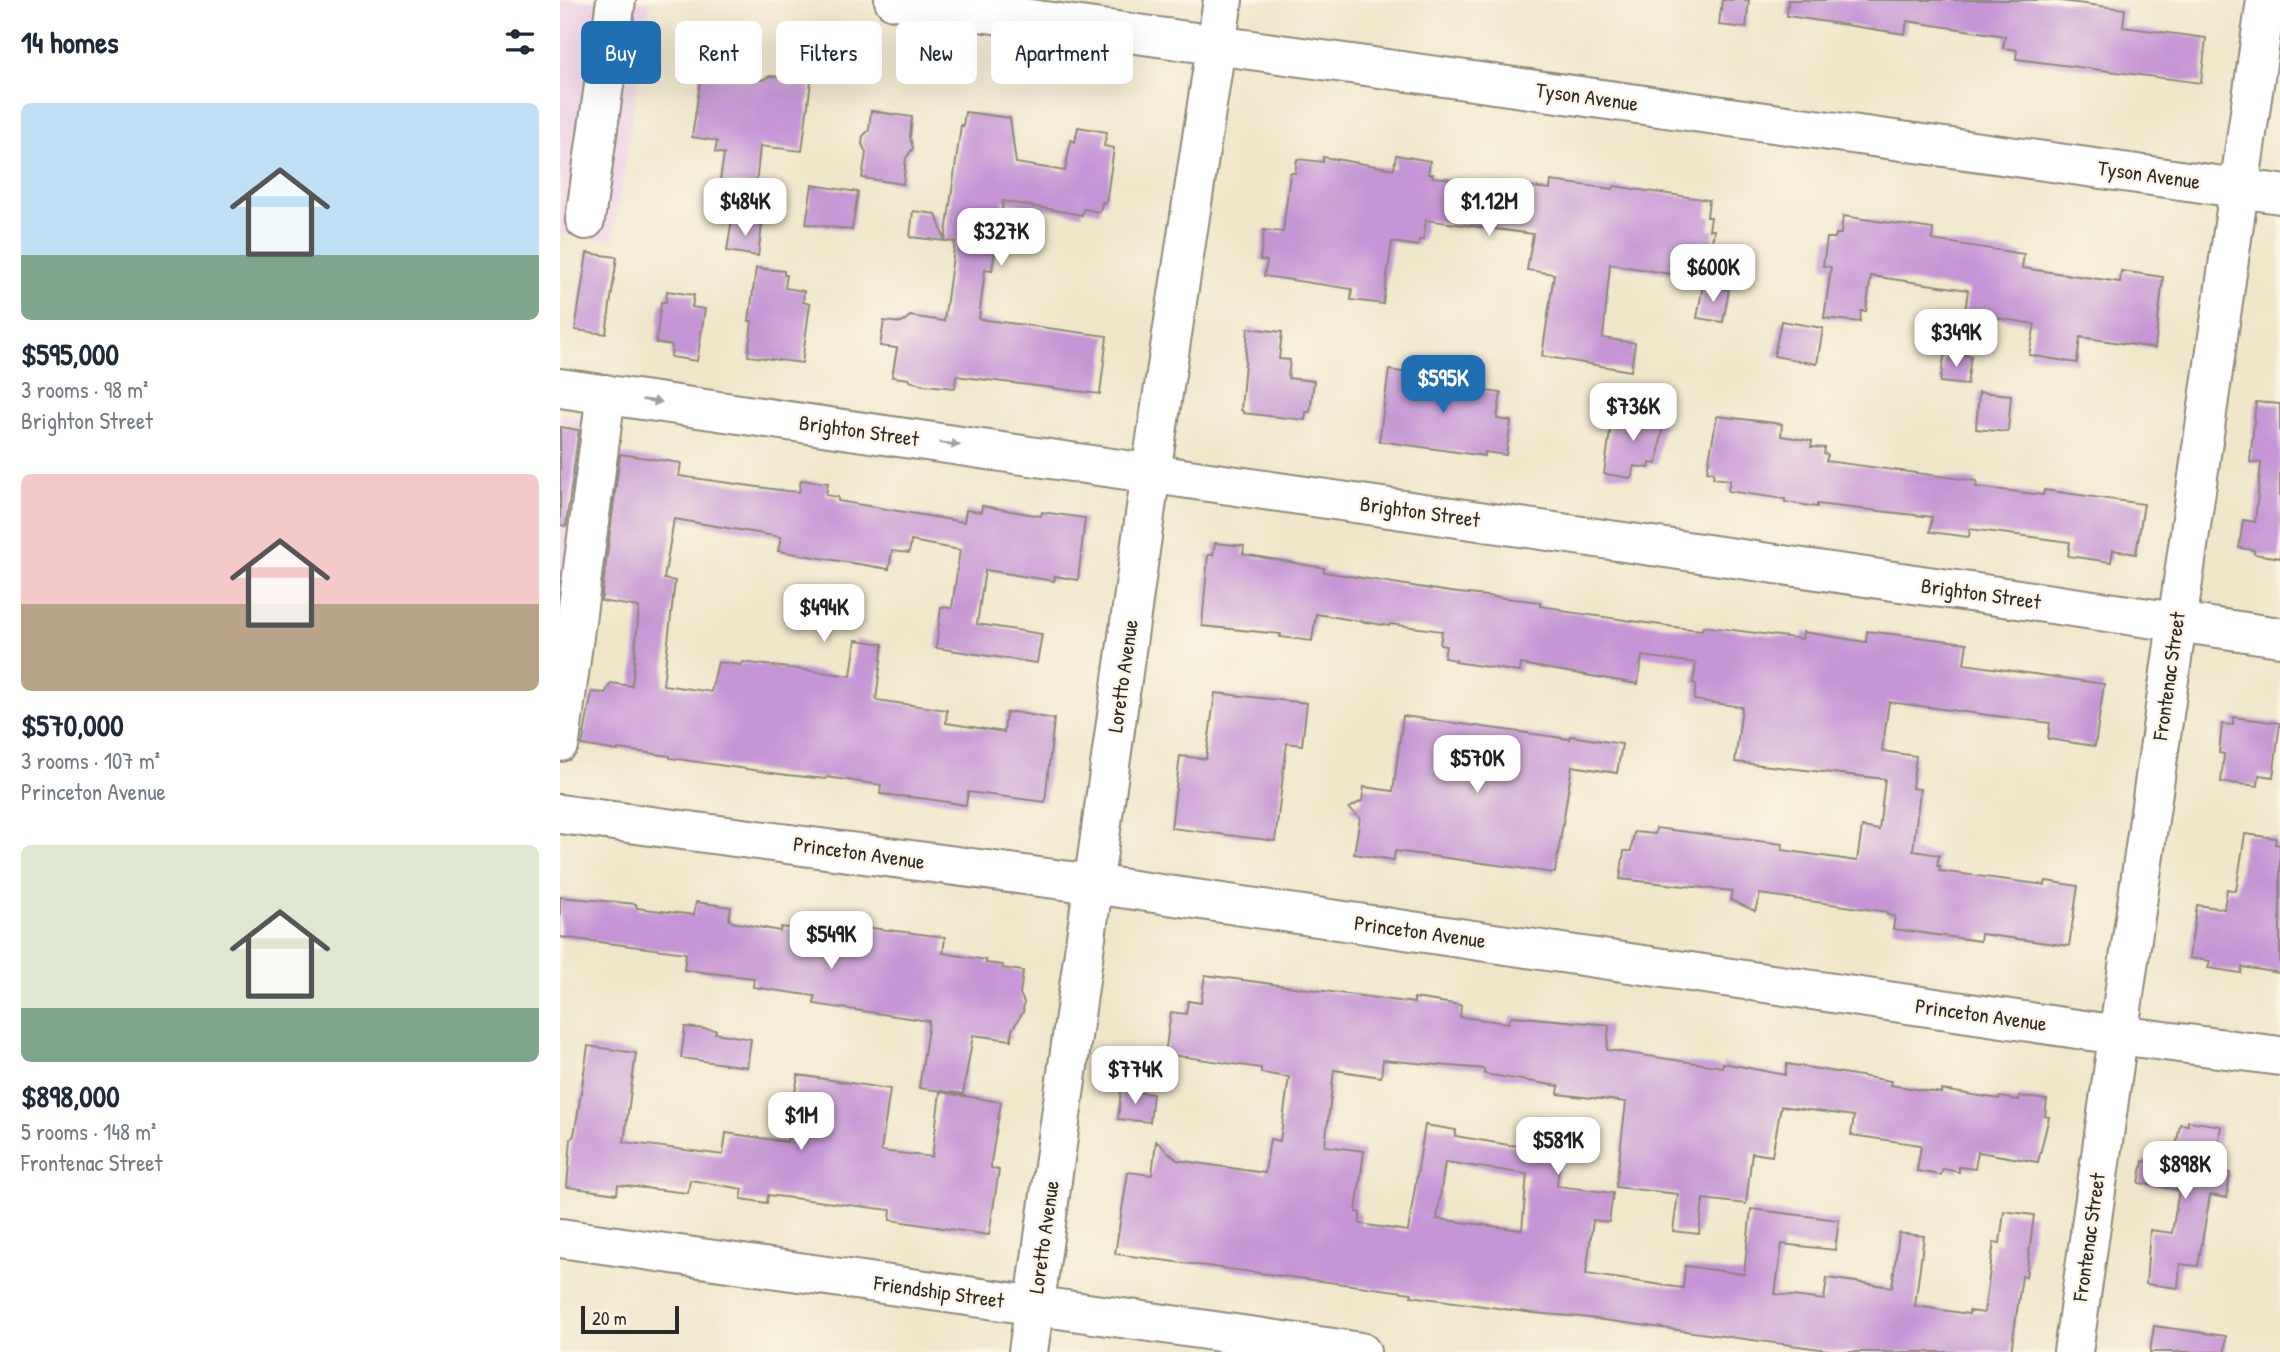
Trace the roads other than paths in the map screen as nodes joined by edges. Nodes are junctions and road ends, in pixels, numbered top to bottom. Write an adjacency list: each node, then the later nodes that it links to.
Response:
1 (616, 0): 8 (street)
2 (894, 0): 5 (street, Tyson Avenue)
3 (1223, 0): 5 (street, Loretto Avenue)
4 (2266, 0): 6 (street, Frontenac Street)
5 (1216, 45): 6 (street, Tyson Avenue); 11 (street, Loretto Avenue)
6 (2239, 188): 7 (street, Tyson Avenue); 13 (street, Frontenac Street)
7 (2280, 194)
8 (585, 220)
9 (560, 388): 10 (street, Brighton Street)
10 (606, 394): 11 (street, Brighton Street, one-way to 11); 12 (street)
11 (1151, 472): 13 (street, Brighton Street); 17 (street, Loretto Avenue)
12 (571, 571): 15 (street)
13 (2177, 623): 14 (street, Brighton Street); 18 (street, Frontenac Street)
14 (2280, 637)
15 (560, 741)
16 (560, 814): 17 (street, Princeton Avenue)
17 (1093, 884): 18 (street, Princeton Avenue); 21 (street, Loretto Avenue)
18 (2118, 1035): 19 (street, Princeton Avenue); 24 (street, Frontenac Street)
19 (2280, 1056)
20 (560, 1238): 21 (street, Friendship Street)
21 (1034, 1305): 22 (street, Loretto Avenue); 23 (street, Friendship Street)
22 (1028, 1352)
23 (1360, 1352)
24 (2073, 1352)

